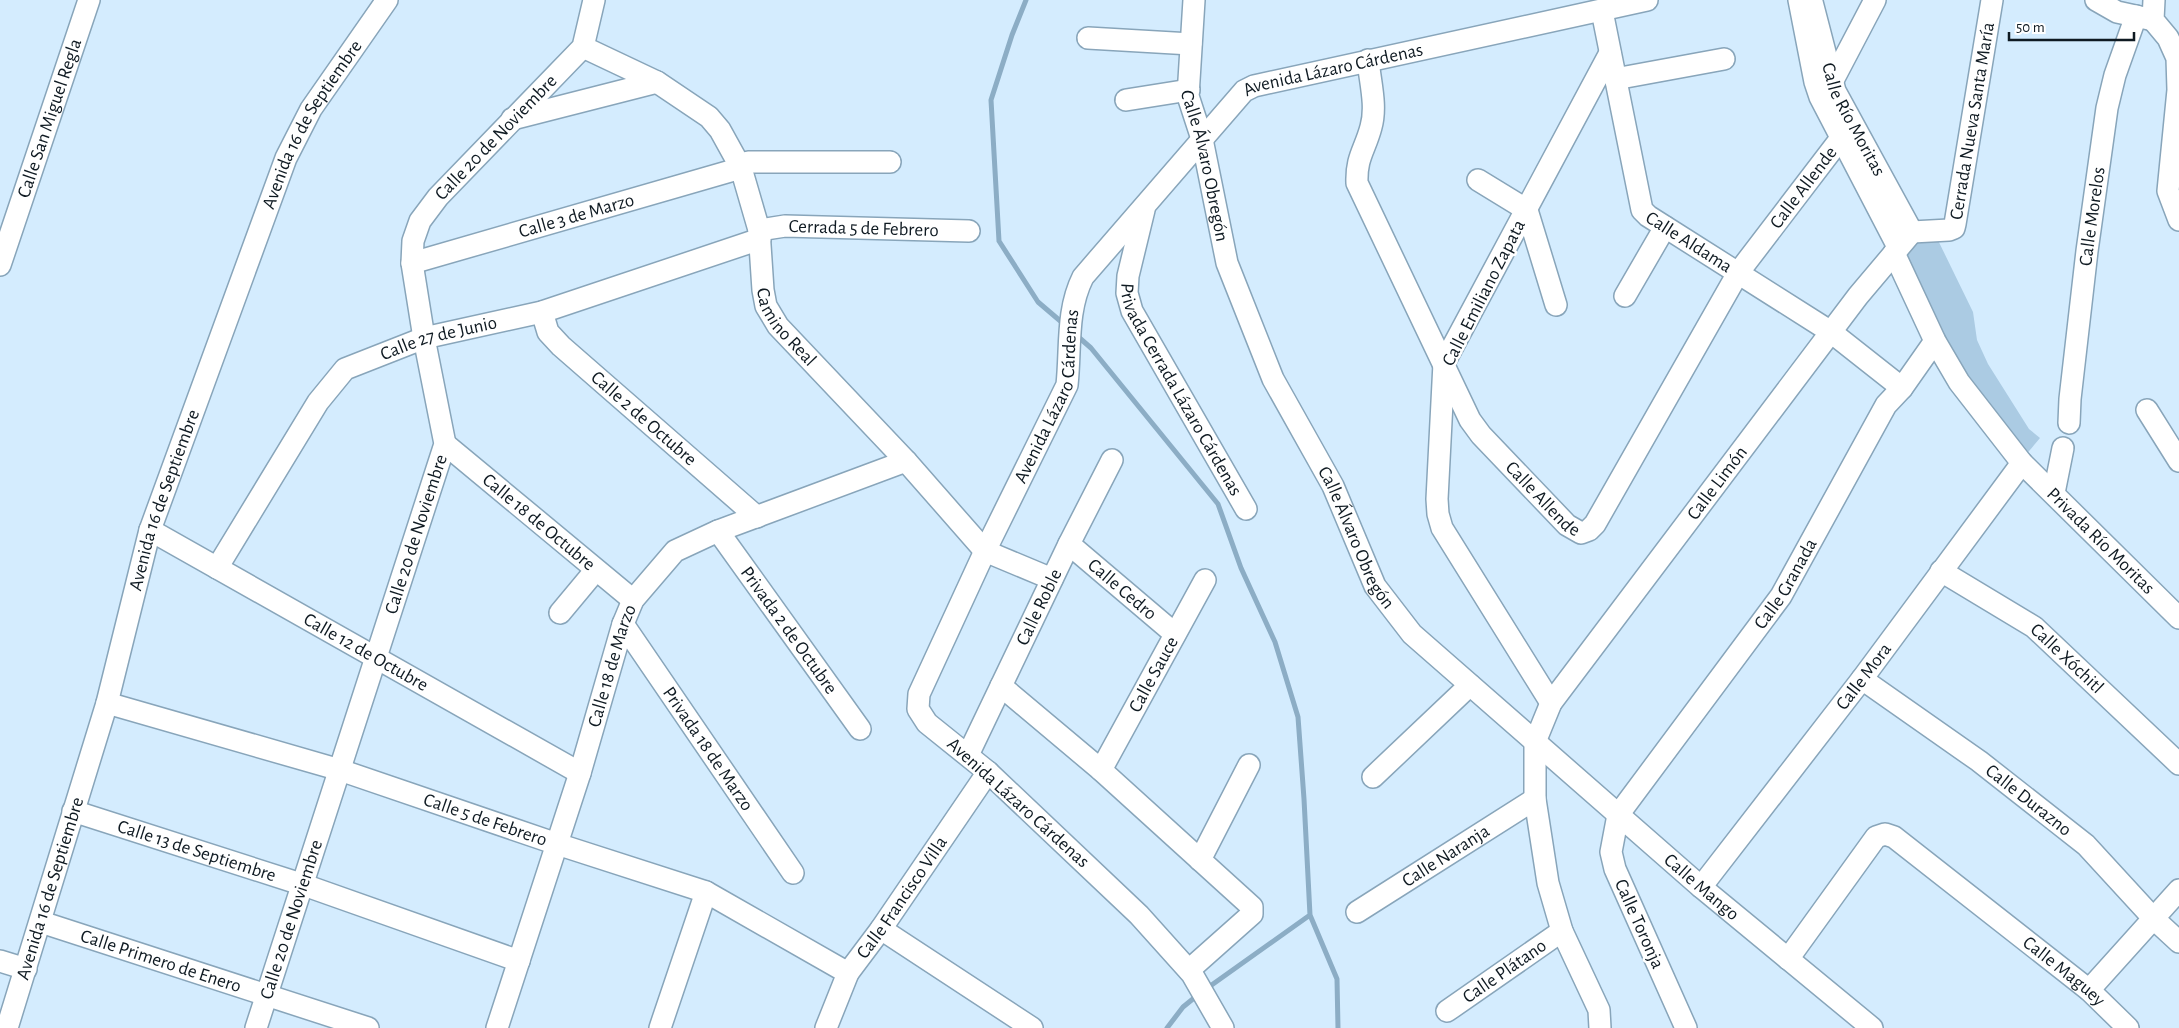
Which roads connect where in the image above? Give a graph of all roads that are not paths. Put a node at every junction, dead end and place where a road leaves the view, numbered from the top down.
1 (89, 0) edge
2 (387, 0) edge
3 (594, 0) edge
4 (1194, 0) edge
5 (1647, 0) edge
6 (1799, 0) edge
7 (1811, 0) edge
8 (1875, 0) edge
9 (1992, 0) edge
10 (2096, 0) edge
11 (1602, 11) junction
12 (2148, 12) edge
13 (1088, 38) dead end
14 (1192, 44) junction
15 (584, 47) junction
16 (1610, 53) junction
17 (1724, 59) dead end
18 (1368, 60) junction
19 (1615, 79) junction
20 (657, 82) junction
21 (1825, 85) junction
22 (1189, 90) junction
23 (2179, 90) edge
24 (1126, 100) dead end
25 (512, 119) junction
26 (1840, 138) junction
27 (1202, 139) junction
28 (890, 162) dead end
29 (741, 168) junction
30 (1478, 180) dead end
31 (1145, 208) junction
32 (1527, 210) junction
33 (2179, 220) edge
34 (1665, 227) junction
35 (969, 230) dead end
36 (760, 235) junction
37 (1901, 244) junction
38 (412, 263) junction
39 (0, 265) edge
40 (1738, 273) junction
41 (1625, 296) dead end
42 (1556, 305) dead end
43 (542, 312) junction
44 (1831, 332) junction
45 (424, 338) junction
46 (1935, 341) junction
47 (1444, 363) junction
48 (1902, 388) junction
49 (2147, 410) dead end
50 (2069, 422) dead end
51 (444, 444) junction
52 (2063, 448) dead end
53 (1112, 460) dead end
54 (2179, 461) edge
55 (906, 462) junction
56 (2022, 463) junction
57 (2054, 493) junction
58 (1246, 509) dead end
59 (757, 517) junction
60 (150, 530) junction
61 (718, 531) junction
62 (1069, 544) junction
63 (985, 551) junction
64 (218, 568) junction
65 (595, 571) junction
66 (1941, 571) junction
67 (1052, 579) junction
68 (1205, 580) dead end
69 (633, 600) junction
70 (560, 613) dead end
71 (2179, 618) edge
72 (623, 624) junction
73 (1175, 634) junction
74 (375, 658) junction
75 (1862, 679) junction
76 (1470, 685) junction
77 (1001, 686) junction
78 (1551, 702) junction
79 (107, 703) junction
80 (860, 729) dead end
81 (1535, 742) junction
82 (968, 756) junction
83 (2179, 764) edge
84 (1248, 766) dead end
85 (340, 770) junction
86 (1101, 770) junction
87 (988, 772) junction
88 (580, 773) junction
89 (1373, 777) dead end
90 (1535, 799) junction
91 (73, 811) junction
92 (1618, 815) junction
93 (557, 844) junction
94 (1200, 860) junction
95 (793, 873) dead end
96 (304, 885) junction
97 (1701, 887) junction
98 (2179, 890) edge
99 (706, 892) junction
100 (1357, 912) dead end
101 (2154, 919) junction
102 (41, 922) junction
103 (881, 929) junction
104 (1562, 931) junction
105 (2179, 942) edge
106 (1788, 959) junction
107 (0, 961) edge
108 (519, 961) junction
109 (26, 969) junction
110 (1191, 972) junction
111 (848, 973) junction
112 (2089, 990) junction
113 (267, 996) junction
114 (1447, 1011) dead end
115 (7, 1028) edge
116 (256, 1028) edge
117 (368, 1028) edge
118 (497, 1028) edge
119 (660, 1028) edge
120 (826, 1028) edge
121 (1032, 1028) edge
122 (1223, 1028) edge
123 (1600, 1028) edge
124 (1686, 1028) edge
125 (1872, 1028) edge
126 (2128, 1028) edge

1 - 39 street, Calle San Miguel Regla
2 - 60 street, Avenida 16 de Septiembre
3 - 15 street
4 - 14 street, Calle Álvaro Obregón
5 - 11 street, Avenida Lázaro Cárdenas
6 - 21 street, Calle Río Moritas
7 - 21 street, Calle Río Moritas
8 - 21 street
9 - 37 street, Cerrada Nueva Santa María
10 - 12 street
11 - 16 street, Calle Aldama
11 - 18 street, Avenida Lázaro Cárdenas
12 - 23 street
12 - 50 street, Calle Morelos
13 - 14 street
14 - 22 street, Calle Álvaro Obregón
15 - 20 street, Camino Real
15 - 25 street, Calle 20 de Noviembre
16 - 19 street, Calle Aldama
16 - 32 street, Calle Emiliano Zapata
17 - 19 street
18 - 27 street, Avenida Lázaro Cárdenas
18 - 47 street, Calle Allende
19 - 34 street, Calle Aldama
20 - 25 street
20 - 29 street, Camino Real
21 - 26 street, Calle Río Moritas
21 - 37 street, Calle Río Moritas
22 - 24 street
22 - 27 street, Calle Álvaro Obregón
23 - 33 street
25 - 38 street, Calle 20 de Noviembre
26 - 37 street, Calle Río Moritas
26 - 40 street, Calle Allende
27 - 31 street, Avenida Lázaro Cárdenas
27 - 76 street, Calle Álvaro Obregón
28 - 29 street, Calle 3 de Marzo
29 - 36 street, Camino Real
29 - 38 street, Calle 3 de Marzo
30 - 32 street
31 - 58 street, Privada Cerrada Lázaro Cárdenas
31 - 63 street, Avenida Lázaro Cárdenas
32 - 42 street
32 - 47 street, Calle Emiliano Zapata
34 - 40 street, Calle Aldama
34 - 41 street
35 - 36 street, Cerrada 5 de Febrero
36 - 43 street, Calle 27 de Junio
36 - 55 street, Camino Real
37 - 44 street, Calle Limón
37 - 46 street, Calle Río Moritas
38 - 45 street, Calle 20 de Noviembre
40 - 44 street, Calle Aldama
40 - 47 street, Calle Allende
43 - 45 street, Calle 27 de Junio
43 - 59 street, Calle 2 de Octubre
44 - 48 street, Calle Aldama
44 - 78 street, Calle Limón
45 - 51 street, Calle 20 de Noviembre
45 - 64 street, Calle 27 de Junio
46 - 48 street, Calle Granada
46 - 56 street, Calle Río Moritas
47 - 78 street, Calle Emiliano Zapata
48 - 92 street, Calle Granada
49 - 54 street
51 - 65 street, Calle 18 de Octubre
51 - 74 street, Calle 20 de Noviembre
52 - 57 street
53 - 62 street, Calle Roble
55 - 59 street, Calle 18 de Marzo
55 - 63 street, Camino Real
56 - 57 street, Privada Río Moritas
56 - 66 street, Calle Mora
57 - 71 street, Privada Río Moritas
59 - 61 street, Calle 18 de Marzo
60 - 64 street, Calle 12 de Octubre
60 - 79 street, Avenida 16 de Septiembre
61 - 69 street, Calle 18 de Marzo
61 - 80 street, Privada 2 de Octubre
62 - 67 street, Calle Roble
62 - 73 street, Calle Cedro
63 - 67 street, Camino Real
63 - 82 street, Avenida Lázaro Cárdenas
64 - 74 street, Calle 12 de Octubre
65 - 69 street, Calle 18 de Octubre
65 - 70 street
66 - 75 street, Calle Mora
66 - 83 street, Calle Xóchitl
67 - 77 street, Calle Roble
68 - 73 street, Calle Sauce
69 - 72 street, Calle 18 de Marzo
72 - 88 street, Calle 18 de Marzo
72 - 95 street, Privada 18 de Marzo
73 - 86 street, Calle Sauce
74 - 85 street, Calle 20 de Noviembre
74 - 88 street, Calle 12 de Octubre
75 - 97 street, Calle Mora
75 - 101 street, Calle Durazno
76 - 81 street, Calle Álvaro Obregón
76 - 89 street
77 - 82 street, Calle Roble
77 - 86 street
78 - 81 street, Calle Limón
79 - 85 street, Calle 5 de Febrero
79 - 91 street, Avenida 16 de Septiembre
81 - 90 street
81 - 92 street, Calle Mango
82 - 87 street, Avenida Lázaro Cárdenas
84 - 94 street
85 - 93 street, Calle 5 de Febrero
85 - 96 street, Calle 20 de Noviembre
86 - 94 street
87 - 103 street, Calle Francisco Villa
87 - 110 street, Avenida Lázaro Cárdenas
88 - 93 street, Calle 18 de Marzo
90 - 100 street, Calle Naranja
90 - 104 street
91 - 96 street, Calle 13 de Septiembre
91 - 102 street, Avenida 16 de Septiembre
92 - 97 street, Calle Mango
92 - 124 street, Calle Toronja
93 - 99 street, Calle 5 de Febrero
93 - 108 street, Calle 18 de Marzo
94 - 110 street
96 - 108 street, Calle 13 de Septiembre
96 - 113 street, Calle 20 de Noviembre
97 - 106 street, Calle Mango
98 - 101 street
99 - 111 street, Calle 5 de Febrero
99 - 119 street
101 - 105 street, Calle Durazno
101 - 112 street
102 - 109 street, Avenida 16 de Septiembre
102 - 113 street, Calle Primero de Enero
103 - 111 street, Calle Francisco Villa
103 - 121 street
104 - 114 street, Calle Plátano
104 - 123 street
106 - 112 street, Calle Maguey
106 - 125 street, Calle Mango
107 - 109 street
108 - 118 street, Calle 18 de Marzo
109 - 115 street, Avenida 16 de Septiembre
110 - 122 street, Avenida Lázaro Cárdenas
111 - 120 street, Calle Francisco Villa
112 - 126 street, Calle Maguey
113 - 116 street, Calle 20 de Noviembre
113 - 117 street, Calle Primero de Enero

